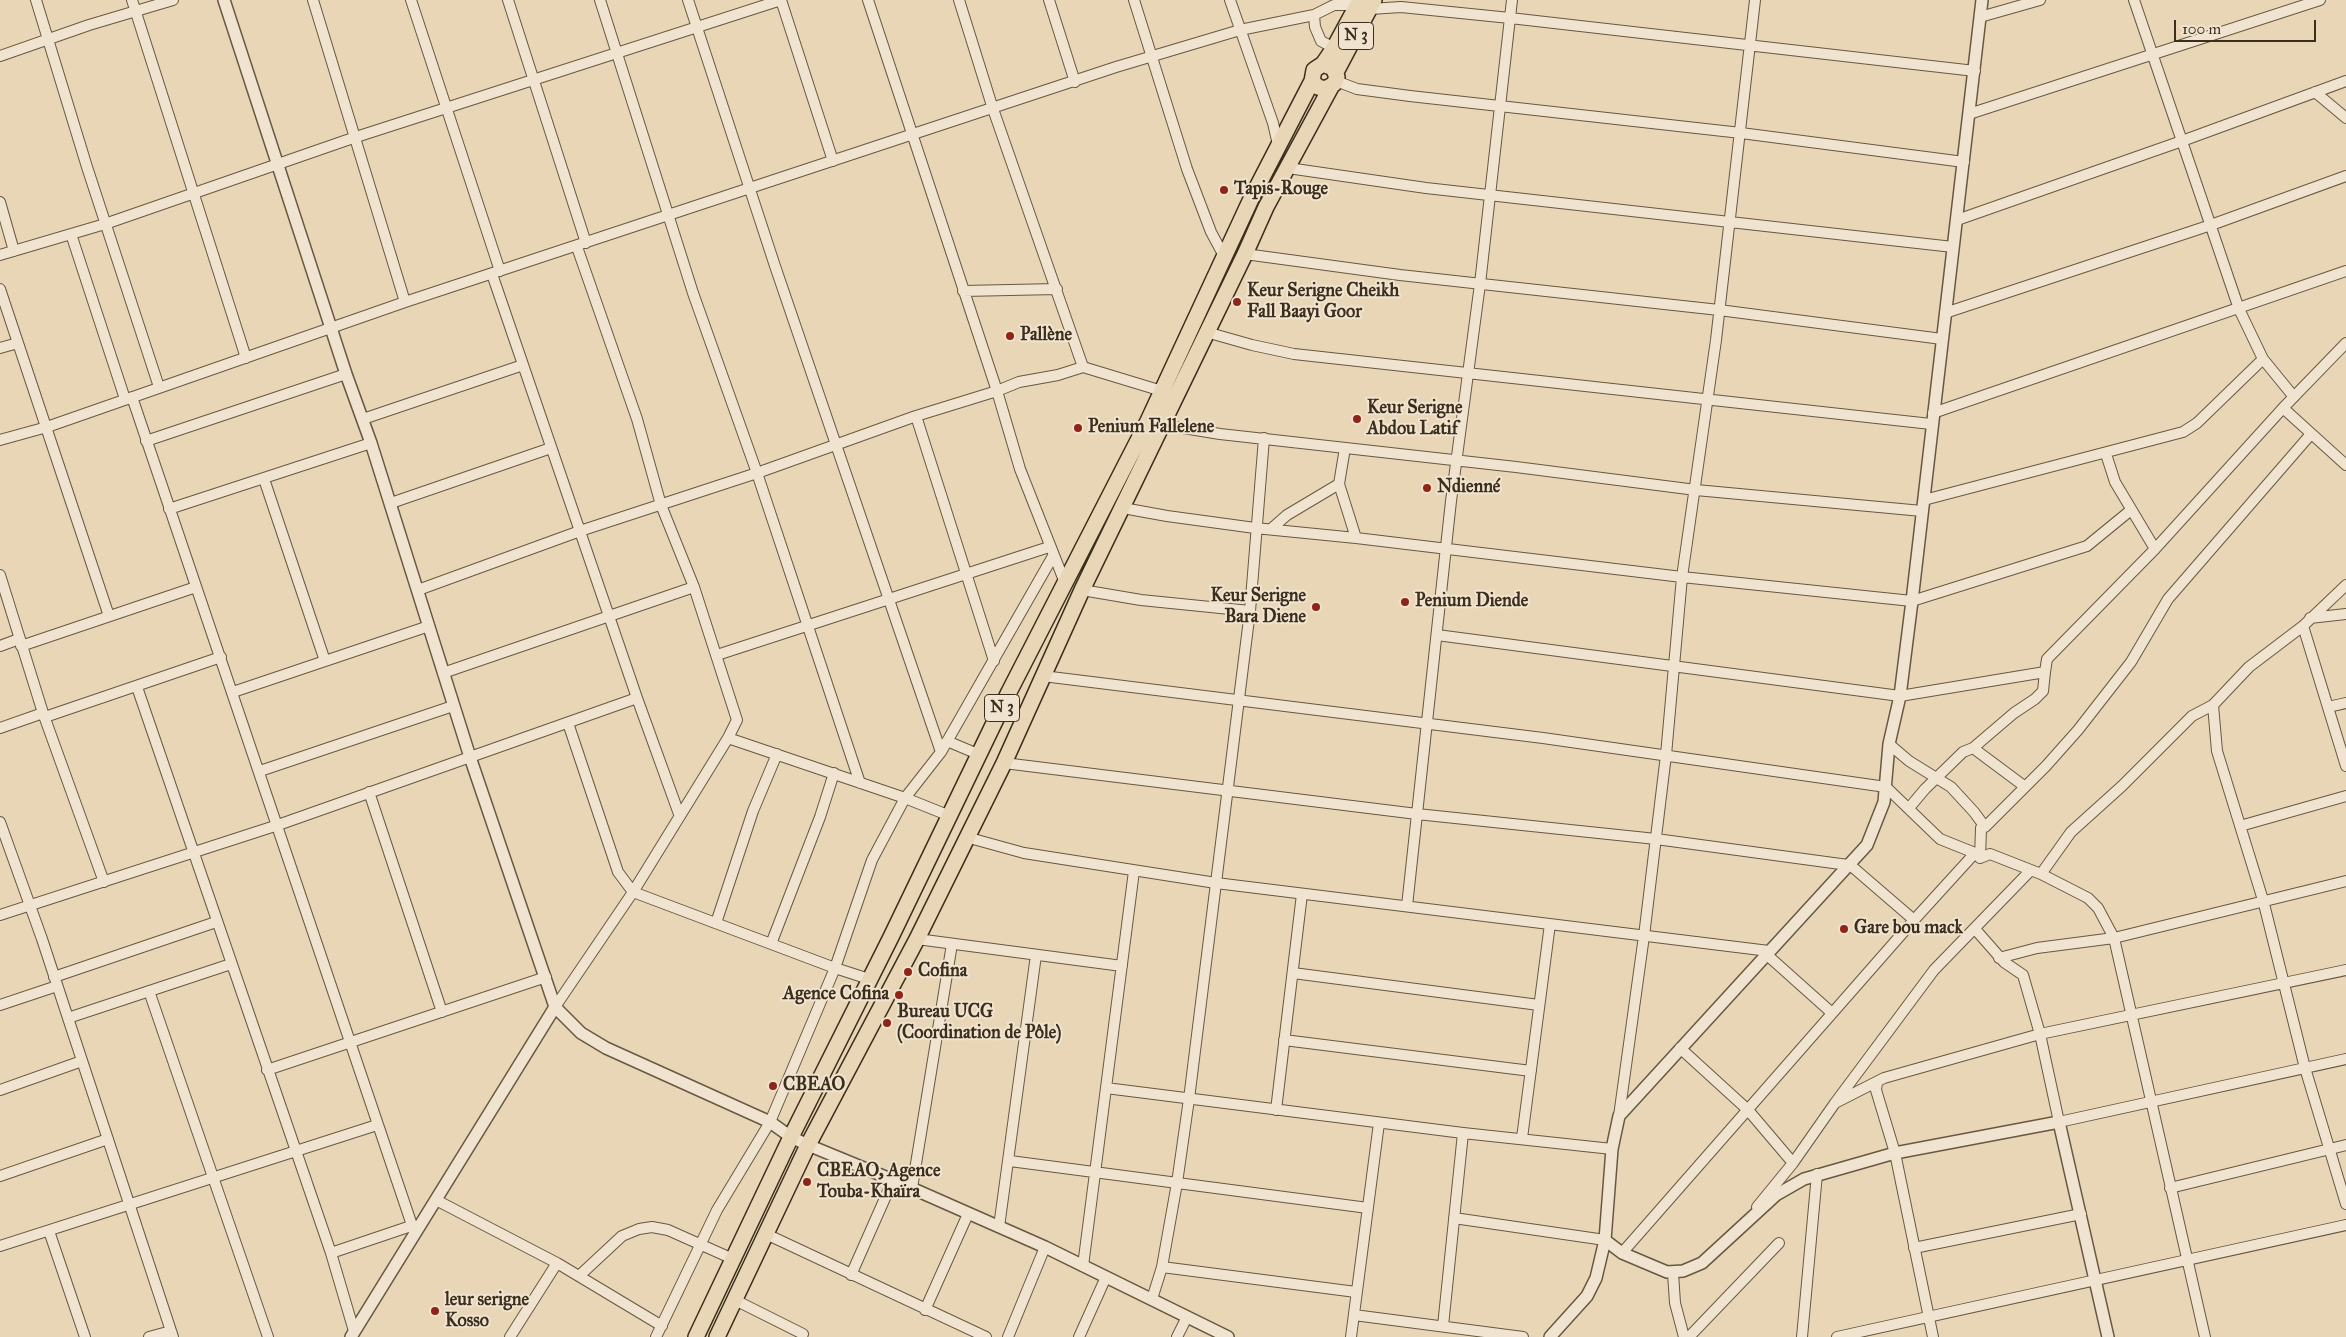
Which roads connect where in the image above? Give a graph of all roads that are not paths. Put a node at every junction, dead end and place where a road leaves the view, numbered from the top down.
1 (36, 0) edge
2 (132, 0) edge
3 (173, 0) edge
4 (224, 0) edge
5 (313, 0) edge
6 (411, 0) edge
7 (508, 0) edge
8 (600, 0) edge
9 (688, 0) edge
10 (868, 0) edge
11 (959, 0) edge
12 (1049, 0) edge
13 (1134, 0) edge
14 (1230, 0) edge
15 (1512, 0) edge
16 (1755, 0) edge
17 (1982, 0) edge
18 (2040, 0) edge
19 (2134, 0) edge
20 (2320, 0) edge
21 (1365, 3) edge
22 (1322, 4) edge
23 (135, 12) junction
24 (1314, 16) junction
25 (1980, 17) junction
26 (1510, 18) junction
27 (697, 27) junction
28 (1240, 30) junction
29 (49, 39) junction
30 (1751, 44) junction
31 (1334, 48) junction
32 (618, 52) junction
33 (0, 56) edge
34 (2152, 56) junction
35 (1153, 57) junction
36 (1323, 64) junction
37 (1975, 71) junction
38 (1334, 80) junction
39 (534, 81) junction
40 (1312, 81) junction
41 (2346, 81) edge
42 (1075, 82) junction
43 (2315, 92) junction
44 (1500, 106) junction
45 (448, 108) junction
46 (993, 109) junction
47 (1969, 114) junction
48 (2346, 118) edge
49 (1741, 133) junction
50 (912, 136) junction
51 (353, 138) junction
52 (2182, 141) junction
53 (1278, 145) junction
54 (833, 161) junction
55 (1964, 162) junction
56 (278, 164) junction
57 (1288, 168) junction
58 (2346, 176) edge
59 (750, 189) junction
60 (193, 193) junction
61 (1490, 195) junction
62 (0, 202) edge
63 (669, 217) junction
64 (1957, 220) junction
65 (1730, 221) junction
66 (105, 224) junction
67 (2211, 225) junction
68 (70, 234) junction
69 (582, 245) junction
70 (1953, 247) junction
71 (14, 251) junction
72 (1245, 254) junction
73 (0, 255) edge
74 (1225, 258) junction
75 (2346, 271) edge
76 (496, 273) junction
77 (1480, 284) junction
78 (0, 288) edge
79 (1057, 289) junction
80 (963, 291) junction
81 (405, 302) junction
82 (2239, 309) junction
83 (1719, 310) junction
84 (1945, 313) junction
85 (330, 328) junction
86 (1206, 332) junction
87 (1942, 339) junction
88 (18, 343) junction
89 (2346, 344) edge
90 (0, 348) edge
91 (246, 358) junction
92 (2263, 359) junction
93 (523, 365) junction
94 (1083, 367) junction
95 (1469, 373) junction
96 (346, 374) junction
97 (159, 387) junction
98 (1162, 391) junction
99 (997, 392) junction
100 (2294, 397) junction
101 (129, 398) junction
102 (1707, 401) junction
103 (2283, 408) junction
104 (916, 416) junction
105 (1932, 419) junction
106 (363, 420) junction
107 (1148, 421) junction
108 (1164, 425) junction
109 (47, 427) junction
110 (2311, 434) junction
111 (1264, 438) junction
112 (0, 440) edge
113 (146, 441) junction
114 (371, 443) junction
115 (837, 444) junction
116 (551, 448) junction
117 (1345, 448) junction
118 (2106, 454) junction
119 (1457, 460) junction
120 (2346, 464) edge
121 (757, 473) junction
122 (264, 479) junction
123 (1339, 484) junction
124 (1696, 490) junction
125 (391, 503) junction
126 (662, 504) junction
127 (1923, 506) junction
128 (1123, 508) junction
129 (169, 509) junction
130 (2131, 510) junction
131 (1255, 528) junction
132 (1271, 529) junction
133 (580, 531) junction
134 (1356, 538) junction
135 (1447, 549) junction
136 (2155, 549) junction
137 (1051, 551) junction
138 (966, 572) junction
139 (0, 575) edge
140 (1682, 577) junction
141 (1065, 583) junction
142 (2346, 584) edge
143 (196, 587) junction
144 (694, 587) junction
145 (418, 590) junction
146 (1082, 590) junction
147 (888, 598) junction
148 (1912, 601) junction
149 (1250, 611) junction
150 (2346, 614) edge
151 (109, 616) junction
152 (608, 617) junction
153 (2307, 622) junction
154 (807, 625) junction
155 (429, 626) junction
156 (1437, 635) junction
157 (20, 642) junction
158 (0, 646) edge
159 (717, 655) junction
160 (221, 657) junction
161 (325, 661) junction
162 (994, 661) junction
163 (1673, 667) junction
164 (443, 672) junction
165 (2045, 672) junction
166 (1043, 676) junction
167 (137, 687) junction
168 (233, 692) junction
169 (1900, 696) junction
170 (637, 698) junction
171 (1238, 701) junction
172 (2346, 703) edge
173 (2214, 705) junction
174 (453, 706) junction
175 (2328, 707) junction
176 (44, 715) junction
177 (568, 723) junction
178 (1427, 723) junction
179 (0, 728) edge
180 (728, 738) junction
181 (947, 741) junction
182 (1889, 744) junction
183 (1973, 748) junction
184 (941, 752) junction
185 (777, 754) junction
186 (1666, 754) junction
187 (980, 755) junction
188 (470, 757) junction
189 (1004, 763) junction
190 (2346, 766) edge
191 (260, 771) junction
192 (834, 773) junction
193 (1936, 779) junction
194 (860, 783) junction
195 (2024, 786) junction
196 (1886, 787) junction
197 (1227, 790) junction
198 (369, 792) junction
199 (2346, 796) edge
200 (905, 798) junction
201 (1909, 808) junction
202 (680, 814) junction
203 (1417, 814) junction
204 (950, 816) junction
205 (0, 822) edge
206 (278, 824) junction
207 (2240, 826) junction
208 (1985, 827) junction
209 (966, 837) junction
210 (1656, 839) junction
211 (193, 852) junction
212 (1978, 855) junction
213 (1848, 865) junction
214 (2031, 870) junction
215 (1134, 871) junction
216 (2041, 874) junction
217 (2346, 880) edge
218 (104, 882) junction
219 (1216, 883) junction
220 (633, 892) junction
221 (1302, 894) junction
222 (2263, 900) junction
223 (30, 906) junction
224 (1406, 906) junction
225 (0, 916) edge
226 (1914, 920) junction
227 (216, 922) junction
228 (716, 923) junction
229 (1550, 924) junction
230 (1975, 928) junction
231 (1644, 936) junction
232 (2114, 938) junction
233 (918, 939) junction
234 (771, 944) junction
235 (952, 944) junction
236 (1767, 953) junction
237 (1036, 955) junction
238 (1999, 958) junction
239 (231, 964) junction
240 (1122, 966) junction
241 (835, 968) junction
242 (2346, 970) edge
243 (1293, 973) junction
244 (546, 977) junction
245 (869, 979) junction
246 (55, 982) junction
247 (2284, 982) junction
248 (149, 991) junction
249 (0, 1005) edge
250 (1540, 1005) junction
251 (555, 1007) junction
252 (442, 1012) junction
253 (1832, 1013) junction
254 (2131, 1014) junction
255 (68, 1018) junction
256 (2040, 1034) junction
257 (1284, 1040) junction
258 (350, 1042) junction
259 (1680, 1048) junction
260 (2346, 1059) edge
261 (82, 1061) junction
262 (2305, 1068) junction
263 (268, 1070) junction
264 (1531, 1071) junction
265 (1877, 1082) junction
266 (1106, 1088) junction
267 (0, 1090) edge
268 (1188, 1099) junction
269 (2151, 1102) junction
270 (1835, 1103) junction
271 (1276, 1110) junction
272 (1748, 1110) junction
273 (1619, 1116) junction
274 (770, 1122) junction
275 (2059, 1122) junction
276 (1379, 1123) junction
277 (377, 1125) junction
278 (1463, 1133) junction
279 (791, 1137) junction
280 (1522, 1138) junction
281 (108, 1139) junction
282 (808, 1145) junction
283 (2346, 1145) edge
284 (1612, 1149) junction
285 (2329, 1149) junction
286 (296, 1151) junction
287 (1895, 1153) junction
288 (1010, 1161) junction
289 (1792, 1163) junction
290 (1095, 1172) junction
291 (1818, 1174) junction
292 (0, 1176) edge
293 (214, 1177) junction
294 (893, 1180) junction
295 (1177, 1183) junction
296 (912, 1188) junction
297 (2170, 1188) junction
298 (436, 1200) junction
299 (2346, 1204) edge
300 (130, 1206) junction
301 (1368, 1208) junction
302 (968, 1214) junction
303 (2081, 1214) junction
304 (1454, 1218) junction
305 (1748, 1220) junction
306 (2346, 1226) edge
307 (999, 1227) junction
308 (413, 1230) junction
309 (48, 1231) junction
310 (766, 1234) junction
311 (1605, 1240) junction
312 (1779, 1243) dead end
313 (702, 1244) junction
314 (0, 1246) edge
315 (1045, 1247) junction
316 (1914, 1248) junction
317 (331, 1253) junction
318 (1622, 1253) junction
319 (733, 1259) junction
320 (2187, 1261) junction
321 (557, 1263) junction
322 (1083, 1266) junction
323 (1162, 1267) junction
324 (1673, 1273) junction
325 (851, 1275) junction
326 (579, 1276) junction
327 (1106, 1277) junction
328 (2094, 1282) junction
329 (1356, 1292) junction
330 (1152, 1299) junction
331 (735, 1300) junction
332 (924, 1310) junction
333 (1354, 1315) junction
334 (1929, 1316) junction
335 (1186, 1317) junction
336 (662, 1326) junction
337 (1443, 1326) junction
338 (172, 1334) edge
339 (352, 1334) edge
340 (803, 1334) dead end
341 (1856, 1335) edge
342 (85, 1337) edge
343 (150, 1337) edge
344 (268, 1337) edge
345 (510, 1337) edge
346 (656, 1337) edge
347 (696, 1337) edge
348 (717, 1337) edge
349 (986, 1337) edge
350 (1008, 1337) edge
351 (1079, 1337) edge
352 (1177, 1337) edge
353 (1228, 1337) edge
354 (1351, 1337) edge
355 (1523, 1337) edge
356 (1550, 1337) edge
357 (1684, 1337) edge
358 (1689, 1337) edge
359 (1802, 1337) edge
360 (1837, 1337) edge
361 (1933, 1337) edge
362 (2108, 1337) edge
363 (2205, 1337) edge

1 - 29 street
2 - 23 street
3 - 23 street
4 - 56 street
5 - 51 street
6 - 45 street
7 - 39 street
8 - 32 street
9 - 27 street
10 - 50 street
11 - 46 street
12 - 42 street
13 - 35 street
14 - 28 street
15 - 26 street
16 - 30 street
17 - 25 street
18 - 25 street
19 - 34 street
20 - 34 street
21 - 22 street
21 - 26 street
21 - 31 main road, N 3
21 - 38 main road, N 3
22 - 24 street
23 - 29 street
23 - 60 street
24 - 28 street
24 - 31 street
25 - 37 street
26 - 30 street
26 - 44 street
27 - 32 street
27 - 54 street
27 - 59 street
28 - 35 street
28 - 53 street
29 - 33 street
29 - 66 street
30 - 37 street
30 - 49 street
31 - 36 main road, N 3
32 - 39 street
32 - 63 street
34 - 47 street
34 - 52 street
35 - 42 street
35 - 74 street
36 - 38 main road
36 - 40 main road
37 - 47 street
38 - 40 main road
38 - 44 street
38 - 57 main road, N 3
39 - 45 street
39 - 69 street
40 - 53 main road, N 3
41 - 43 street
42 - 46 street
43 - 48 street
43 - 52 street
44 - 49 street
44 - 61 street
45 - 51 street
45 - 76 street
46 - 50 street
46 - 79 street
47 - 55 street
49 - 55 street
49 - 65 street
50 - 54 street
50 - 80 street
51 - 56 street
51 - 81 street
52 - 64 street
52 - 67 street
53 - 74 main road, N 3
54 - 59 street
55 - 64 street
56 - 60 street
56 - 85 street
57 - 61 street
57 - 72 main road, N 3
58 - 67 street
59 - 63 street
59 - 115 street
60 - 66 street
60 - 91 street
61 - 65 street
61 - 77 street
62 - 71 street
63 - 69 street
63 - 121 street
64 - 70 street
65 - 70 street
65 - 83 street
66 - 68 street
66 - 97 street
67 - 82 street
67 - 84 street
68 - 71 street
68 - 101 street
69 - 76 street
69 - 126 street
70 - 84 street
71 - 73 street
72 - 77 street
72 - 86 main road, N 3
74 - 98 main road, N 3
75 - 82 street
76 - 81 street
76 - 93 street
77 - 83 street
77 - 95 street
78 - 88 street
79 - 80 street
79 - 94 street
80 - 99 street
81 - 85 street
82 - 92 street
82 - 105 street
83 - 87 street
83 - 102 street
84 - 87 street
85 - 91 street
85 - 96 street
86 - 95 street
86 - 108 main road, N 3
87 - 105 street
88 - 90 street
88 - 109 street
89 - 100 street
91 - 97 street
92 - 100 street
92 - 118 street
93 - 106 street
93 - 116 street
94 - 98 street
94 - 99 street
95 - 102 street
95 - 119 street
96 - 106 street
96 - 113 street
97 - 101 street
98 - 107 main road, N 3
99 - 104 street
99 - 137 street
100 - 103 street
101 - 109 street
101 - 113 street
102 - 105 street
102 - 124 street
103 - 110 street
103 - 136 street
104 - 115 street
104 - 138 street
105 - 127 street
106 - 114 street
107 - 108 street
107 - 141 main road, N 3
108 - 111 street
108 - 128 main road, N 3
109 - 112 street
109 - 151 street
110 - 120 street
110 - 195 street
111 - 117 street
111 - 131 street
113 - 129 street
114 - 122 street
114 - 125 street
115 - 121 street
115 - 147 street
116 - 125 street
116 - 133 street
117 - 119 street
117 - 123 street
118 - 127 street
118 - 130 street
119 - 124 street
119 - 135 street
121 - 126 street
121 - 154 street
122 - 129 street
122 - 161 street
123 - 132 street
123 - 134 street
124 - 127 street
124 - 140 street
125 - 145 street
126 - 133 street
126 - 144 street
127 - 148 street
128 - 131 street
128 - 146 main road, N 3
129 - 143 street
130 - 136 street
130 - 148 street
131 - 132 street
131 - 149 street
132 - 134 street
133 - 145 street
133 - 152 street
134 - 135 street
135 - 140 street
135 - 156 street
136 - 165 street
137 - 138 street
137 - 141 street
137 - 162 street
138 - 147 street
138 - 162 street
139 - 157 street
140 - 148 street
140 - 163 street
141 - 187 main road, N 3
142 - 153 street
143 - 151 street
143 - 160 street
144 - 152 street
144 - 159 street
145 - 155 street
146 - 149 street
146 - 166 main road, N 3
147 - 154 street
147 - 184 street
148 - 169 street
149 - 171 street
150 - 153 street
151 - 157 street
152 - 164 street
152 - 170 street
153 - 173 street
153 - 175 street
154 - 159 street
154 - 194 street
155 - 161 street
155 - 164 street
156 - 163 street
156 - 178 street
157 - 158 street
157 - 176 street
159 - 180 street
160 - 167 street
160 - 168 street
161 - 168 street
162 - 181 street
163 - 169 street
163 - 186 street
164 - 174 street
165 - 169 street
165 - 183 street
166 - 171 street
166 - 189 main road, N 3
167 - 176 street
167 - 211 street
168 - 191 street
169 - 182 street
170 - 177 street
170 - 202 street
171 - 178 street
171 - 197 street
172 - 175 street
173 - 207 street
173 - 216 street
174 - 188 street
174 - 191 street
175 - 190 street
176 - 179 street
176 - 218 street
177 - 188 street
177 - 220 street
178 - 186 street
178 - 203 street
180 - 185 street
180 - 202 street
181 - 184 street
181 - 187 street
182 - 193 street
182 - 196 street
183 - 193 street
183 - 195 street
184 - 200 street
185 - 192 street
185 - 228 street
186 - 196 street
186 - 210 street
187 - 204 main road, N 3
188 - 198 street
188 - 244 street
189 - 197 street
189 - 209 main road, N 3
191 - 206 street
192 - 194 street
192 - 234 street
193 - 201 street
193 - 208 street
194 - 200 street
195 - 208 street
196 - 201 street
196 - 213 street
197 - 203 street
197 - 219 street
198 - 206 street
198 - 252 street
199 - 207 street
200 - 204 street
200 - 241 street
201 - 212 street
202 - 220 street
203 - 210 street
203 - 224 street
204 - 245 main road, N 3
205 - 223 street
206 - 211 street
206 - 258 street
207 - 222 street
208 - 212 street
209 - 215 street
209 - 233 main road, N 3
210 - 213 street
210 - 231 street
211 - 218 street
211 - 227 street
212 - 214 street
212 - 226 street
213 - 226 street
213 - 236 street
214 - 216 street
214 - 230 street
215 - 219 street
215 - 240 street
216 - 232 street
217 - 222 street
218 - 223 street
219 - 221 street
219 - 268 street
220 - 228 street
220 - 251 street
221 - 224 street
221 - 243 street
222 - 232 street
222 - 247 street
223 - 225 street
223 - 246 street
224 - 229 street
226 - 253 street
227 - 239 street
227 - 246 street
228 - 234 street
229 - 231 street
229 - 250 street
230 - 238 street
230 - 270 street
231 - 236 street
231 - 273 street
232 - 238 street
232 - 254 street
233 - 235 street
233 - 282 main road, N 3
234 - 241 street
235 - 237 street
235 - 296 street
236 - 253 street
236 - 259 street
237 - 240 street
237 - 288 street
238 - 256 street
239 - 248 street
239 - 263 street
240 - 266 street
241 - 245 street
241 - 274 street
242 - 247 street
243 - 250 street
243 - 257 street
244 - 251 street
244 - 252 street
245 - 279 main road, N 3
246 - 249 street
246 - 255 street
247 - 254 street
247 - 262 street
248 - 255 street
248 - 293 street
250 - 264 street
251 - 274 street
251 - 298 street
252 - 258 street
253 - 272 street
254 - 256 street
254 - 269 street
255 - 261 street
256 - 265 street
256 - 275 street
257 - 264 street
257 - 271 street
258 - 263 street
258 - 277 street
259 - 272 street
259 - 273 street
260 - 262 street
261 - 267 street
261 - 281 street
262 - 269 street
262 - 285 street
263 - 286 street
264 - 280 street
265 - 270 street
265 - 287 street
266 - 268 street
266 - 290 street
268 - 271 street
268 - 295 street
269 - 275 street
269 - 297 street
270 - 289 street
271 - 276 street
272 - 289 street
272 - 318 street
273 - 284 street
274 - 279 street
274 - 313 street
275 - 287 street
275 - 303 street
276 - 278 street
276 - 301 street
277 - 286 street
277 - 308 street
278 - 280 street
278 - 304 street
279 - 282 street
279 - 319 main road, N 3
280 - 284 street
281 - 292 street
281 - 300 street
282 - 294 street
282 - 310 main road, N 3
283 - 285 street
284 - 311 street
285 - 297 street
285 - 299 street
286 - 293 street
286 - 317 street
287 - 291 street
287 - 316 street
288 - 290 street
288 - 307 street
289 - 305 street
290 - 295 street
290 - 322 street
291 - 305 street
291 - 359 street
293 - 300 street
293 - 344 street
294 - 296 street
294 - 325 street
295 - 301 street
295 - 323 street
296 - 302 street
297 - 320 street
298 - 308 street
298 - 321 street
300 - 309 street
300 - 338 street
301 - 329 street
302 - 307 street
302 - 332 street
303 - 316 street
303 - 328 street
304 - 311 street
304 - 337 street
305 - 324 street
306 - 320 street
307 - 315 street
308 - 317 street
308 - 339 street
309 - 314 street
309 - 342 street
310 - 325 street
310 - 331 main road, N 3
311 - 318 street
311 - 356 street
312 - 358 street
313 - 319 street
313 - 326 street
313 - 336 street
315 - 322 street
315 - 350 street
316 - 334 street
317 - 339 street
318 - 324 street
319 - 347 main road, N 3
320 - 328 street
320 - 363 street
321 - 326 street
321 - 345 street
322 - 327 street
323 - 329 street
323 - 330 street
324 - 357 street
325 - 332 street
326 - 336 street
327 - 330 street
327 - 351 street
328 - 334 street
328 - 362 street
329 - 333 street
330 - 335 street
331 - 340 street
331 - 348 main road, N 3
332 - 349 street
333 - 337 street
333 - 354 street
334 - 341 street
334 - 361 street
335 - 352 street
335 - 353 street
336 - 346 street
337 - 355 street
338 - 343 street
341 - 360 street

